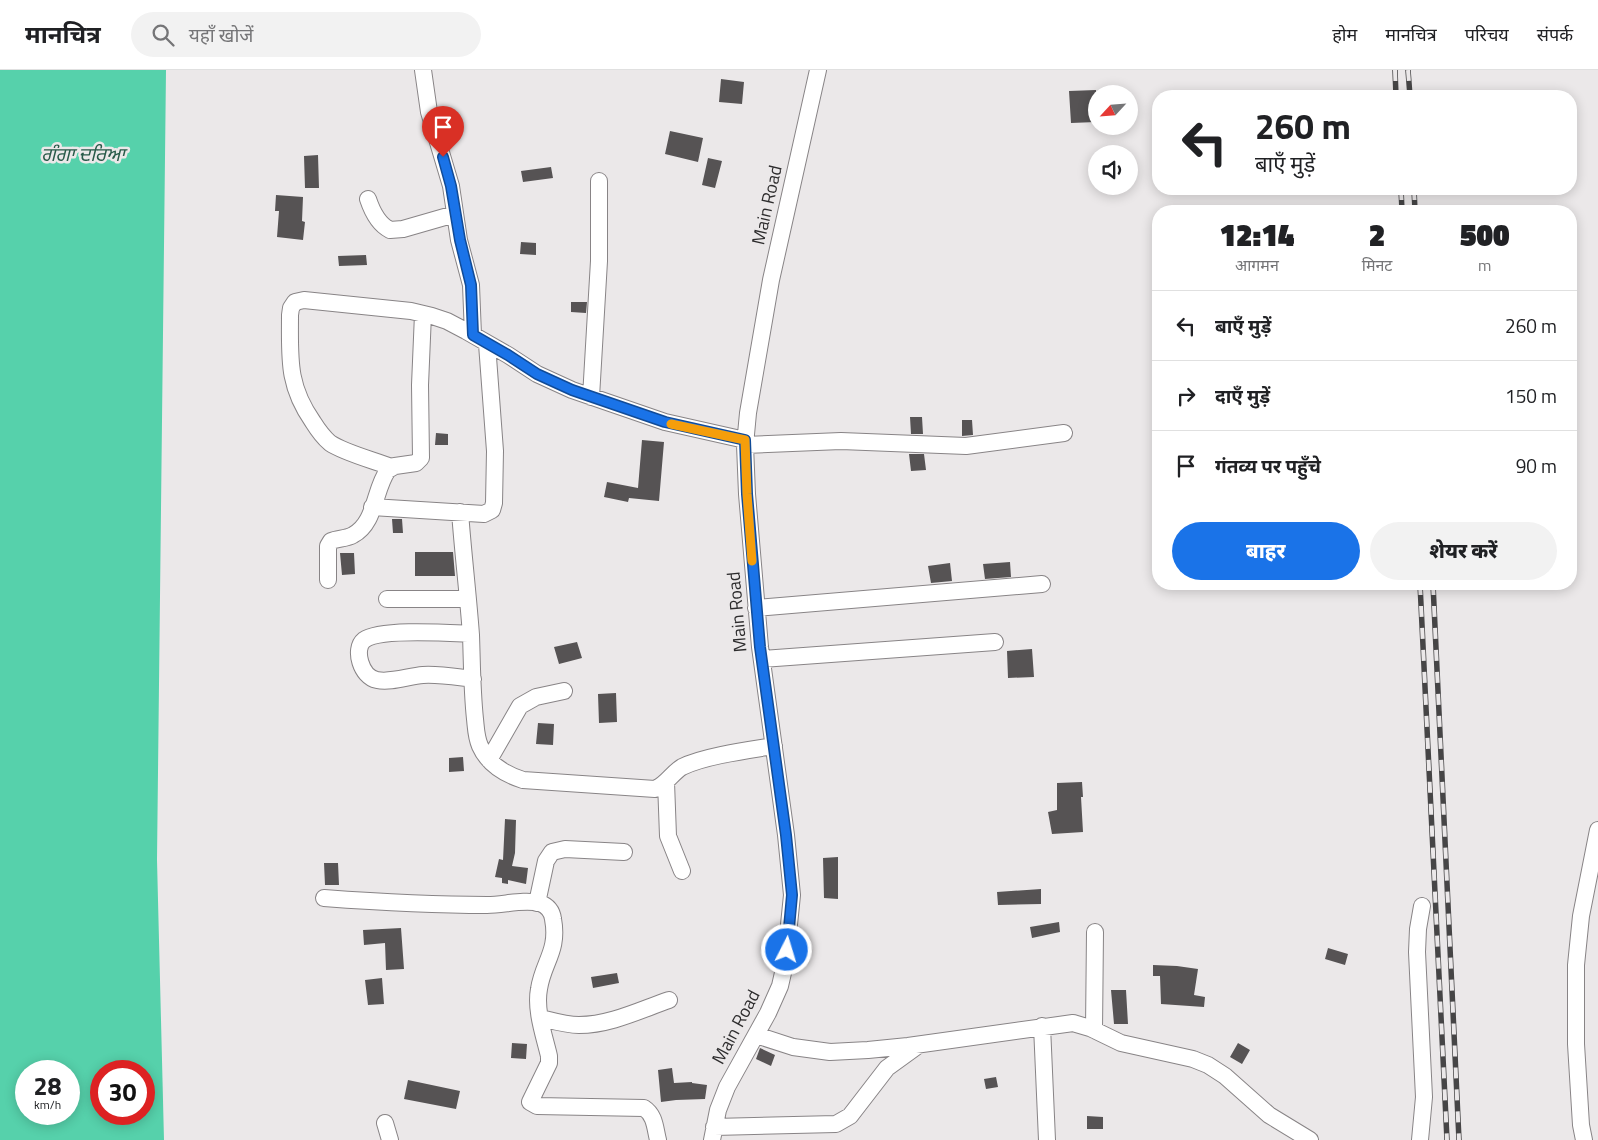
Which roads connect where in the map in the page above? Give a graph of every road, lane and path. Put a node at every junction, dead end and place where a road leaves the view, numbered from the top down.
1 (423, 70) edge
2 (818, 70) edge
3 (599, 181) dead end
4 (368, 199) dead end
5 (456, 214) junction
6 (423, 314) junction
7 (480, 339) junction
8 (590, 397) junction
9 (1064, 434) dead end
10 (745, 443) junction
11 (391, 467) junction
12 (372, 507) junction
13 (460, 512) junction
14 (328, 580) dead end
15 (1042, 584) dead end
16 (387, 599) dead end
17 (468, 599) junction
18 (756, 608) junction
19 (471, 634) junction
20 (995, 642) dead end
21 (762, 659) junction
22 (473, 679) junction
23 (564, 691) dead end
24 (774, 746) junction
25 (488, 760) junction
26 (666, 782) junction
27 (1598, 830) edge
28 (624, 852) dead end
29 (682, 871) dead end
30 (324, 898) dead end
31 (537, 903) junction
32 (1422, 906) dead end
33 (1095, 932) dead end
34 (668, 1000) dead end
35 (541, 1018) junction
36 (1042, 1026) junction
37 (1094, 1030) junction
38 (756, 1035) junction
39 (920, 1044) junction
40 (385, 1124) dead end
41 (713, 1133) edge
42 (390, 1140) edge
43 (658, 1140) edge
44 (1047, 1140) edge
45 (1310, 1140) edge
46 (1420, 1140) edge
47 (1584, 1140) edge

1 - 5 street
2 - 10 street, Main Road
3 - 8 street
4 - 5 street
5 - 7 street
6 - 7 street
6 - 11 street
6 - 11 street
7 - 8 street
7 - 13 street
8 - 10 street
9 - 10 street
10 - 18 street, Main Road
11 - 12 street
12 - 13 street
12 - 14 street
13 - 17 street
15 - 18 street
16 - 17 street
17 - 19 street
18 - 21 street, Main Road
19 - 22 street
19 - 22 street
20 - 21 street
21 - 24 street, Main Road
22 - 25 street
23 - 25 street
24 - 26 street
24 - 38 street, Main Road
25 - 26 street
26 - 29 street
27 - 47 street
28 - 31 street
30 - 31 street
31 - 35 street
32 - 46 street
33 - 37 street
34 - 35 street
35 - 43 street
36 - 37 street
36 - 39 street
36 - 44 street
37 - 45 street
38 - 39 street
38 - 41 street, Main Road
39 - 41 street
40 - 42 street

